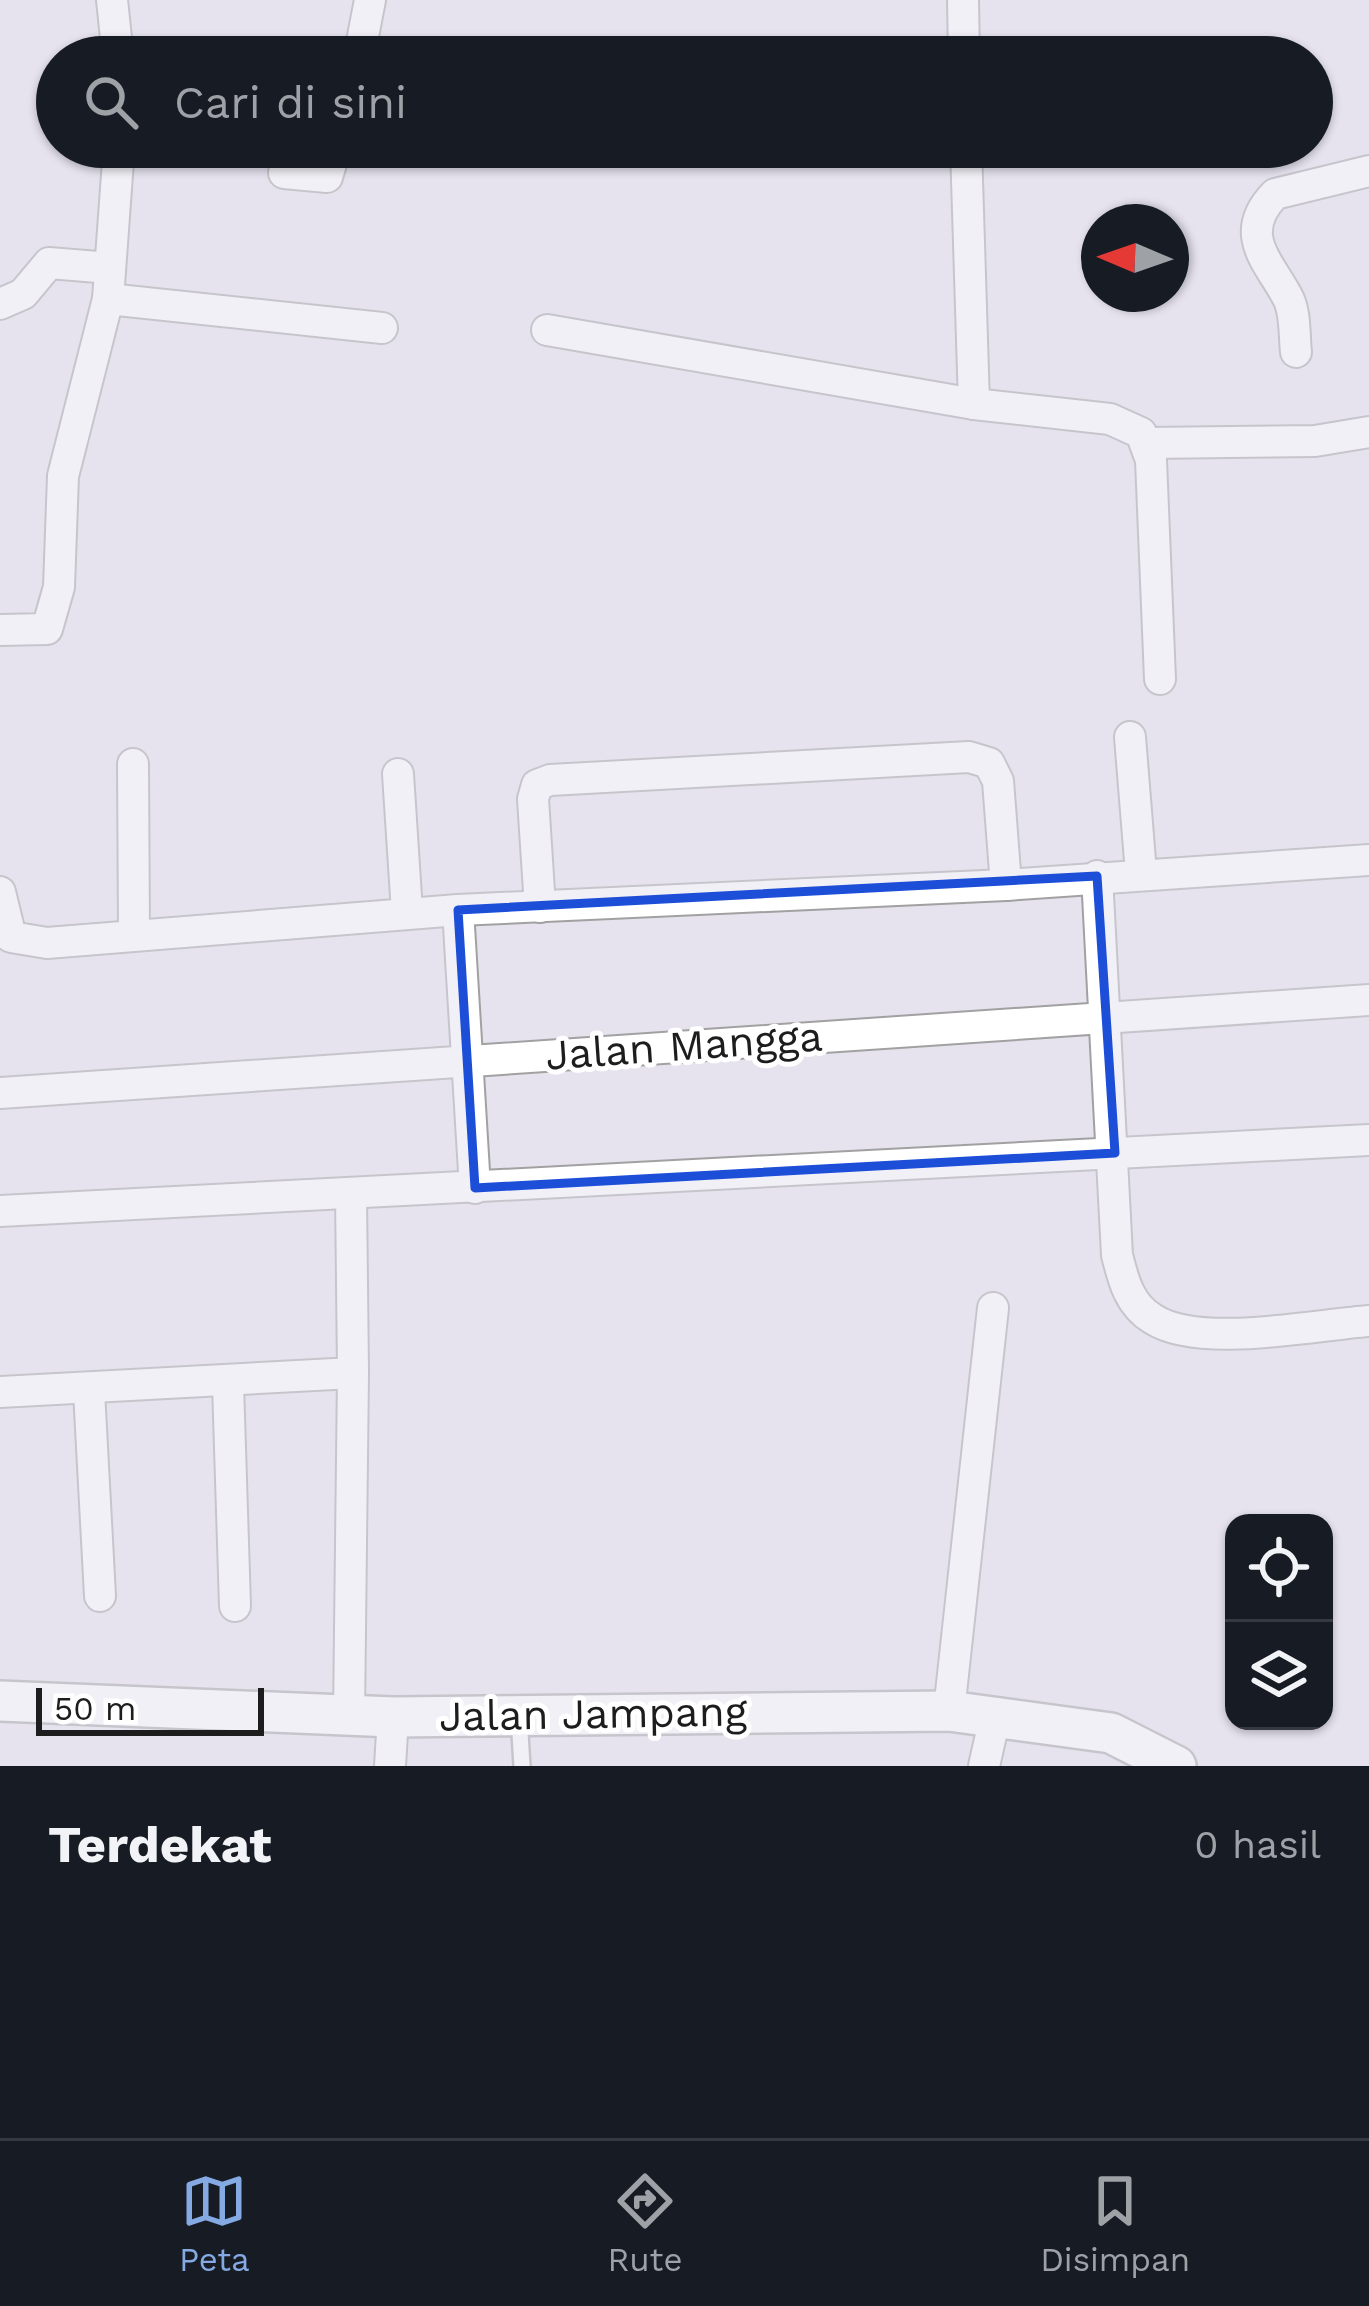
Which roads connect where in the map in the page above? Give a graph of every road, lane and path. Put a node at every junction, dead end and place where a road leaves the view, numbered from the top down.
1 (112, 0) edge
2 (370, 0) edge
3 (962, 0) edge
4 (116, 36) edge
5 (363, 36) edge
6 (963, 36) edge
7 (117, 168) edge
8 (330, 168) edge
9 (967, 168) edge
10 (1369, 171) edge
11 (284, 173) dead end
12 (109, 284) junction
13 (0, 304) edge
14 (382, 328) dead end
15 (547, 330) dead end
16 (1296, 352) dead end
17 (974, 404) junction
18 (1369, 432) edge
19 (1147, 442) junction
20 (0, 630) edge
21 (1160, 679) dead end
22 (1130, 737) dead end
23 (133, 764) dead end
24 (398, 774) dead end
25 (1369, 860) edge
26 (1141, 873) junction
27 (1096, 876) junction
28 (1006, 885) junction
29 (0, 892) edge
30 (539, 907) junction
31 (458, 910) junction
32 (407, 912) junction
33 (134, 933) junction
34 (1369, 1000) edge
35 (1106, 1016) junction
36 (467, 1061) junction
37 (0, 1093) edge
38 (1369, 1140) edge
39 (1115, 1153) junction
40 (475, 1188) junction
41 (351, 1193) junction
42 (0, 1211) edge
43 (993, 1308) dead end
44 (1369, 1321) edge
45 (353, 1373) junction
46 (228, 1384) junction
47 (89, 1391) junction
48 (0, 1392) edge
49 (100, 1596) dead end
50 (235, 1606) dead end
51 (0, 1701) edge
52 (949, 1711) junction
53 (996, 1713) junction
54 (349, 1716) junction
55 (394, 1717) junction
56 (519, 1718) junction
57 (390, 1766) edge
58 (521, 1766) edge
59 (984, 1766) edge
60 (1176, 1766) edge

1 - 4 street
2 - 5 street
3 - 6 street
7 - 12 street
8 - 11 street
9 - 17 street
10 - 16 street
12 - 13 street
12 - 14 street
12 - 20 street
15 - 17 street
17 - 19 street
18 - 19 street
19 - 21 street
22 - 26 street
23 - 33 street
24 - 32 street
25 - 26 street
26 - 27 street
27 - 28 street
27 - 35 street
28 - 30 street
28 - 30 street
29 - 33 street
30 - 31 street
31 - 32 street
31 - 36 street
32 - 33 street
34 - 35 street, Jalan Mangga
35 - 36 street, Jalan Mangga
35 - 39 street
36 - 37 street, Jalan Mangga
36 - 40 street
38 - 39 street
39 - 40 street
39 - 44 street
40 - 41 street
41 - 42 street
41 - 45 street
43 - 52 street
45 - 46 street
45 - 54 street
46 - 47 street
46 - 50 street
47 - 48 street
47 - 49 street
51 - 54 street, Jalan Jampang
52 - 53 street, Jalan Jampang
52 - 56 street, Jalan Jampang
53 - 59 street
53 - 60 street, Jalan Jampang
54 - 55 street, Jalan Jampang
55 - 56 street, Jalan Jampang
55 - 57 street
56 - 58 lane

